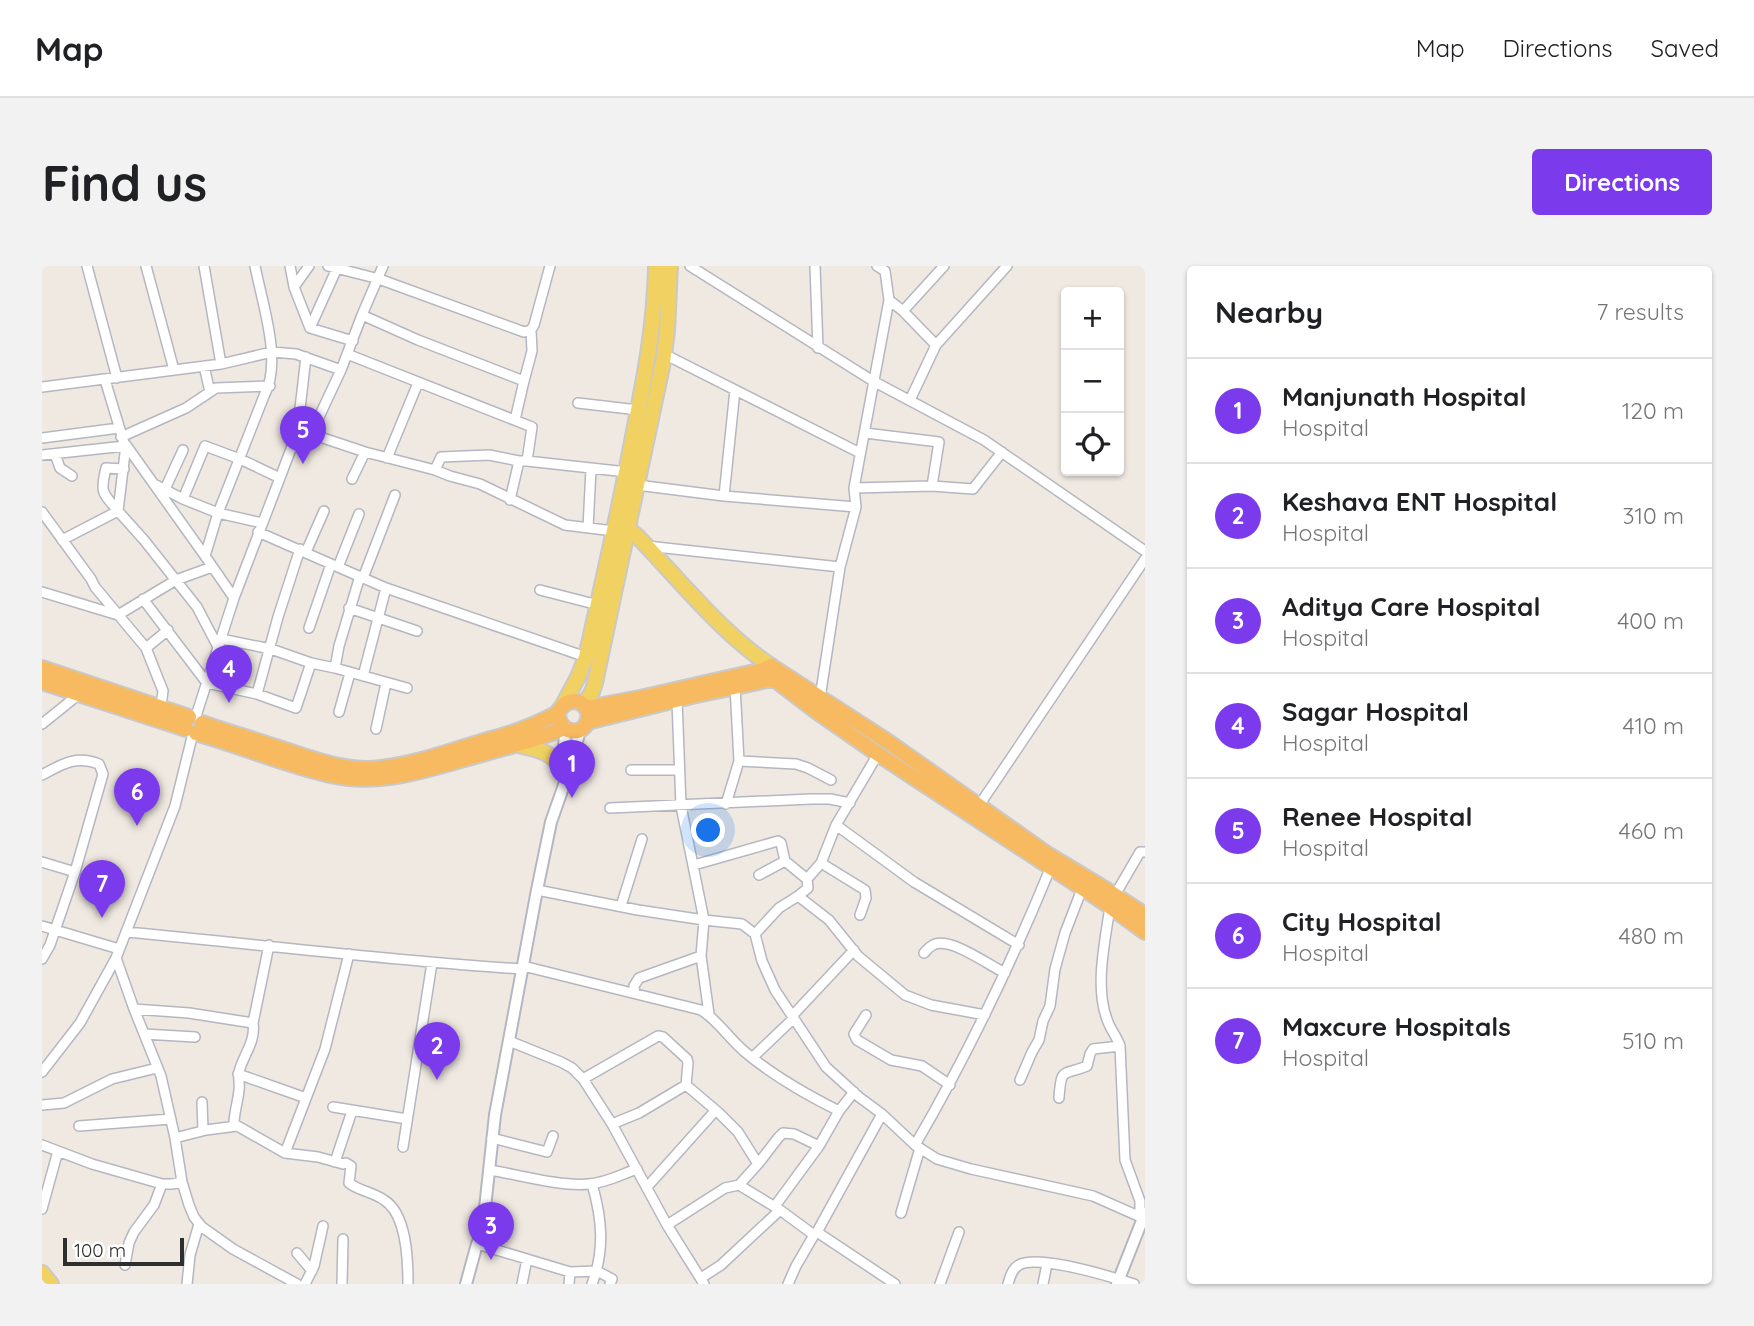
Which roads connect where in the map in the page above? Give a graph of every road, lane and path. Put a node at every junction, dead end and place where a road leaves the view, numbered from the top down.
1 (87, 266) edge
2 (146, 266) edge
3 (204, 266) edge
4 (255, 266) edge
5 (290, 266) edge
6 (309, 266) edge
7 (383, 266) edge
8 (550, 266) edge
9 (656, 266) edge
10 (670, 266) edge
11 (690, 266) edge
12 (815, 266) edge
13 (877, 266) edge
14 (944, 266) edge
15 (334, 267) edge
16 (1003, 267) edge
17 (379, 279) junction
18 (294, 287) junction
19 (889, 300) junction
20 (903, 311) junction
21 (362, 315) junction
22 (310, 328) junction
23 (531, 330) junction
24 (353, 341) junction
25 (936, 345) junction
26 (818, 348) junction
27 (272, 352) junction
28 (347, 354) junction
29 (664, 354) junction
30 (306, 357) junction
31 (221, 364) junction
32 (204, 366) junction
33 (174, 370) junction
34 (341, 370) junction
35 (117, 378) junction
36 (105, 380) junction
37 (524, 381) junction
38 (873, 381) junction
39 (418, 383) junction
40 (270, 386) junction
41 (42, 387) edge
42 (735, 390) junction
43 (210, 392) junction
44 (910, 400) junction
45 (578, 403) dead end
46 (638, 410) junction
47 (515, 420) junction
48 (865, 433) junction
49 (311, 434) junction
50 (42, 438) edge
51 (122, 439) junction
52 (291, 449) junction
53 (183, 450) dead end
54 (365, 452) junction
55 (1002, 452) junction
56 (860, 453) junction
57 (55, 454) junction
58 (42, 455) edge
59 (387, 458) junction
60 (240, 459) junction
61 (523, 461) junction
62 (124, 469) junction
63 (591, 469) junction
64 (435, 470) junction
65 (627, 471) junction
66 (72, 477) dead end
67 (280, 478) junction
68 (352, 479) dead end
69 (153, 483) junction
70 (637, 485) junction
71 (932, 486) junction
72 (854, 488) junction
73 (165, 489) junction
74 (395, 495) dead end
75 (724, 496) junction
76 (183, 499) junction
77 (510, 500) junction
78 (856, 507) junction
79 (118, 510) junction
80 (324, 511) dead end
81 (42, 512) edge
82 (218, 513) junction
83 (359, 514) dead end
84 (260, 527) junction
85 (587, 528) junction
86 (621, 530) junction
87 (62, 540) junction
88 (647, 546) junction
89 (303, 551) junction
90 (1145, 551) edge
91 (205, 556) junction
92 (1145, 559) edge
93 (334, 566) junction
94 (212, 567) junction
95 (840, 567) junction
96 (361, 577) junction
97 (176, 580) junction
98 (386, 588) junction
99 (540, 590) dead end
100 (42, 592) edge
101 (234, 598) junction
102 (143, 599) junction
103 (598, 605) junction
104 (349, 608) junction
105 (118, 615) junction
106 (378, 617) junction
107 (309, 628) dead end
108 (168, 630) junction
109 (417, 631) dead end
110 (219, 643) junction
111 (146, 648) junction
112 (271, 649) junction
113 (586, 657) junction
114 (311, 663) junction
115 (42, 668) edge
116 (335, 668) junction
117 (772, 672) junction
118 (350, 673) junction
119 (363, 676) junction
120 (42, 682) edge
121 (386, 683) junction
122 (207, 684) junction
123 (735, 686) junction
124 (407, 688) dead end
125 (257, 694) junction
126 (78, 695) junction
127 (820, 698) junction
128 (677, 700) junction
129 (161, 706) junction
130 (560, 709) junction
131 (339, 712) dead end
132 (578, 720) junction
133 (42, 724) edge
134 (194, 725) junction
135 (376, 729) dead end
136 (517, 745) junction
137 (878, 754) junction
138 (738, 761) junction
139 (631, 770) dead end
140 (679, 770) junction
141 (42, 775) edge
142 (563, 777) junction
143 (831, 780) dead end
144 (850, 803) junction
145 (726, 804) junction
146 (681, 806) junction
147 (610, 808) dead end
148 (976, 811) junction
149 (836, 825) junction
150 (642, 839) dead end
151 (1145, 852) edge
152 (785, 860) junction
153 (42, 862) edge
154 (821, 863) junction
155 (694, 864) junction
156 (1050, 869) junction
157 (75, 872) junction
158 (759, 876) dead end
159 (807, 879) junction
160 (1082, 889) junction
161 (537, 890) junction
162 (798, 896) junction
163 (1113, 901) junction
164 (621, 906) junction
165 (860, 915) dead end
166 (1145, 915) edge
167 (704, 920) junction
168 (42, 926) edge
169 (56, 930) junction
170 (126, 932) junction
171 (1145, 932) edge
172 (755, 934) junction
173 (269, 945) junction
174 (1019, 945) junction
175 (854, 950) junction
176 (924, 953) dead end
177 (118, 954) junction
178 (349, 954) junction
179 (701, 956) junction
180 (42, 960) edge
181 (432, 963) junction
182 (522, 967) junction
183 (1005, 973) junction
184 (635, 993) junction
185 (134, 1009) junction
186 (709, 1014) junction
187 (866, 1015) dead end
188 (985, 1015) junction
189 (793, 1017) junction
190 (253, 1023) junction
191 (144, 1034) junction
192 (195, 1037) dead end
193 (509, 1041) junction
194 (1120, 1046) junction
195 (752, 1058) junction
196 (157, 1068) junction
197 (42, 1072) edge
198 (238, 1074) junction
199 (583, 1079) junction
200 (1020, 1080) dead end
201 (686, 1085) junction
202 (950, 1085) junction
203 (854, 1092) junction
204 (306, 1098) junction
205 (1059, 1098) dead end
206 (202, 1102) dead end
207 (42, 1105) edge
208 (333, 1108) dead end
209 (352, 1111) junction
210 (715, 1111) junction
211 (839, 1111) junction
212 (882, 1114) junction
213 (172, 1119) junction
214 (407, 1119) junction
215 (612, 1124) junction
216 (79, 1126) dead end
217 (237, 1126) junction
218 (203, 1130) junction
219 (553, 1136) dead end
220 (175, 1138) junction
221 (492, 1138) junction
222 (42, 1144) edge
223 (819, 1146) junction
224 (403, 1147) dead end
225 (918, 1147) junction
226 (58, 1151) junction
227 (285, 1153) junction
228 (335, 1161) junction
229 (758, 1164) junction
230 (637, 1169) junction
231 (490, 1170) junction
232 (182, 1182) junction
233 (162, 1184) junction
234 (592, 1184) junction
235 (739, 1185) junction
236 (647, 1187) junction
237 (778, 1208) junction
238 (42, 1209) edge
239 (901, 1213) dead end
240 (1143, 1217) edge
241 (199, 1224) junction
242 (667, 1225) junction
243 (323, 1226) dead end
244 (960, 1232) dead end
245 (815, 1233) junction
246 (343, 1239) dead end
247 (477, 1244) junction
248 (297, 1253) dead end
249 (527, 1259) junction
250 (1047, 1264) junction
251 (125, 1265) dead end
252 (312, 1271) junction
253 (597, 1271) junction
254 (570, 1272) junction
255 (42, 1273) edge
256 (703, 1281) edge
257 (1118, 1282) edge
258 (51, 1284) edge
259 (187, 1284) edge
260 (297, 1284) edge
261 (305, 1284) edge
262 (342, 1284) edge
263 (408, 1284) edge
264 (466, 1284) edge
265 (522, 1284) edge
266 (569, 1284) edge
267 (592, 1284) edge
268 (610, 1284) edge
269 (788, 1284) edge
270 (895, 1284) edge
271 (940, 1284) edge
272 (1008, 1284) edge
273 (1043, 1284) edge
274 (1134, 1284) edge

1 - 35 street
2 - 33 street
3 - 31 street
4 - 27 street
5 - 18 street
6 - 18 street
7 - 17 street
8 - 23 street
9 - 46 main road
10 - 29 main road
11 - 26 street
12 - 26 street
13 - 19 street
14 - 20 street
15 - 17 street
15 - 22 street
16 - 25 street
17 - 21 street
17 - 23 street
18 - 22 street
19 - 20 street
19 - 38 street
20 - 25 street
21 - 24 street
21 - 37 street
22 - 24 street
23 - 37 street
24 - 28 street
25 - 44 street
26 - 38 street
27 - 30 street
27 - 31 street
27 - 40 street
28 - 34 street
28 - 39 street
29 - 42 street
29 - 70 main road
30 - 34 street
30 - 52 street
31 - 32 street
32 - 33 street
32 - 43 street
33 - 35 street
34 - 49 street
35 - 36 street
36 - 41 street
36 - 51 street
37 - 47 street
38 - 44 street
38 - 48 street
39 - 47 street
39 - 59 street
40 - 43 street
40 - 60 street
42 - 56 street
42 - 75 street
43 - 51 street
44 - 55 street
45 - 46 street
46 - 65 main road
47 - 61 street
48 - 56 street
48 - 71 street
49 - 52 street
49 - 54 street
50 - 51 street
51 - 57 street
51 - 62 street
51 - 69 street
52 - 67 street
53 - 73 street
54 - 59 street
54 - 68 street
55 - 71 street
55 - 90 street
56 - 72 street
57 - 58 street
57 - 66 street
59 - 64 street
60 - 67 street
60 - 76 street
60 - 82 street
61 - 63 street
61 - 64 street
61 - 77 street
62 - 79 street
62 - 79 street
63 - 65 street
63 - 85 street
64 - 77 street
65 - 86 main road
67 - 84 street
69 - 73 street
69 - 91 street
70 - 75 street
70 - 86 main road
71 - 72 street
72 - 78 street
73 - 76 street
74 - 96 street
75 - 78 street
76 - 82 street
77 - 85 street
78 - 95 street
79 - 87 street
79 - 97 street
80 - 89 street
81 - 87 street
82 - 84 street
82 - 91 street
83 - 93 street
84 - 89 street
84 - 101 street
85 - 86 street
86 - 88 main road
86 - 103 main road
86 - 117 main road
86 - 132 main road
87 - 105 street
88 - 95 street
88 - 117 main road
89 - 93 street
89 - 112 street
91 - 94 street
92 - 148 street
93 - 96 street
93 - 107 street
94 - 97 street
94 - 101 street
95 - 127 street
96 - 98 street
96 - 104 street
97 - 102 street
97 - 110 street
98 - 106 street
98 - 113 street
99 - 103 street
100 - 105 street
101 - 110 street
102 - 105 street
102 - 108 street
103 - 113 main road
104 - 106 street
104 - 116 street
105 - 111 street
106 - 109 street
106 - 119 street
108 - 111 street
108 - 122 street
110 - 112 street
110 - 122 street
111 - 129 street
112 - 114 street
112 - 125 street
113 - 130 main road
114 - 116 street
114 - 125 street
115 - 129 highway
116 - 118 street
117 - 123 highway
117 - 127 highway
117 - 132 highway
117 - 137 highway
118 - 119 street
118 - 131 street
119 - 121 street
120 - 126 highway
121 - 124 street
121 - 135 street
122 - 125 street
122 - 134 street
123 - 128 highway
123 - 138 street
126 - 133 street
126 - 134 highway
127 - 148 highway
128 - 132 highway
128 - 140 street
129 - 134 highway
130 - 132 highway
130 - 132 highway
130 - 134 highway
132 - 136 highway
132 - 142 street
134 - 136 highway
134 - 170 street
136 - 142 main road
137 - 144 street
137 - 148 highway
138 - 143 street
138 - 145 street
139 - 140 street
140 - 146 street
141 - 157 street
142 - 161 street
144 - 145 street
144 - 149 street
145 - 146 street
146 - 147 street
146 - 155 street
148 - 156 highway
148 - 163 highway
149 - 154 street
149 - 174 street
150 - 164 street
151 - 163 street
152 - 155 street
152 - 158 street
152 - 159 street
153 - 157 street
154 - 159 street
154 - 165 street
155 - 167 street
156 - 160 highway
156 - 174 street
157 - 169 street
159 - 162 street
160 - 163 highway
160 - 200 street
161 - 164 street
161 - 182 street
162 - 172 street
162 - 175 street
163 - 166 highway
163 - 171 highway
163 - 194 street
164 - 167 street
167 - 172 street
167 - 179 street
168 - 169 street
169 - 177 street
169 - 180 street
170 - 173 street
170 - 177 street
172 - 189 street
173 - 178 street
173 - 190 street
174 - 183 street
175 - 188 street
175 - 189 street
176 - 183 street
177 - 185 street
177 - 197 street
178 - 181 street
178 - 204 street
179 - 184 street
179 - 186 street
181 - 182 street
181 - 214 street
182 - 184 street
182 - 193 street
183 - 188 street
184 - 186 street
185 - 190 street
185 - 191 street
186 - 195 street
187 - 202 street
188 - 202 street
189 - 195 street
189 - 203 street
190 - 198 street
191 - 192 street
191 - 196 street
193 - 199 street
193 - 221 street
194 - 205 street
194 - 240 street
195 - 211 street
196 - 207 street
196 - 213 street
198 - 204 street
198 - 217 street
199 - 201 street
199 - 215 street
201 - 210 street
201 - 215 street
202 - 225 street
203 - 211 street
203 - 212 street
204 - 227 street
206 - 218 street
208 - 209 street
209 - 214 street
209 - 228 street
210 - 229 street
210 - 236 street
211 - 223 street
212 - 225 street
212 - 245 street
213 - 216 street
213 - 220 street
214 - 224 street
215 - 230 street
217 - 218 street
217 - 227 street
218 - 220 street
219 - 221 street
220 - 232 street
221 - 231 street
222 - 226 street
223 - 229 street
223 - 237 street
225 - 239 street
225 - 240 street
226 - 233 street
226 - 238 street
227 - 228 street
228 - 263 street
229 - 235 street
230 - 234 street
230 - 236 street
231 - 234 street
231 - 247 street
232 - 233 street
232 - 241 street
233 - 251 street
234 - 253 street
235 - 237 street
235 - 242 street
236 - 242 street
237 - 245 street
237 - 256 street
240 - 257 street
241 - 259 street
241 - 260 street
242 - 256 street
243 - 252 street
244 - 271 street
245 - 269 street
245 - 270 street
246 - 262 street
247 - 249 street
247 - 264 street
248 - 252 street
249 - 254 street
249 - 265 street
250 - 257 street
250 - 272 street
250 - 273 street
252 - 261 street
253 - 254 street
253 - 267 street
253 - 268 street
254 - 266 street
255 - 258 main road
257 - 274 street

